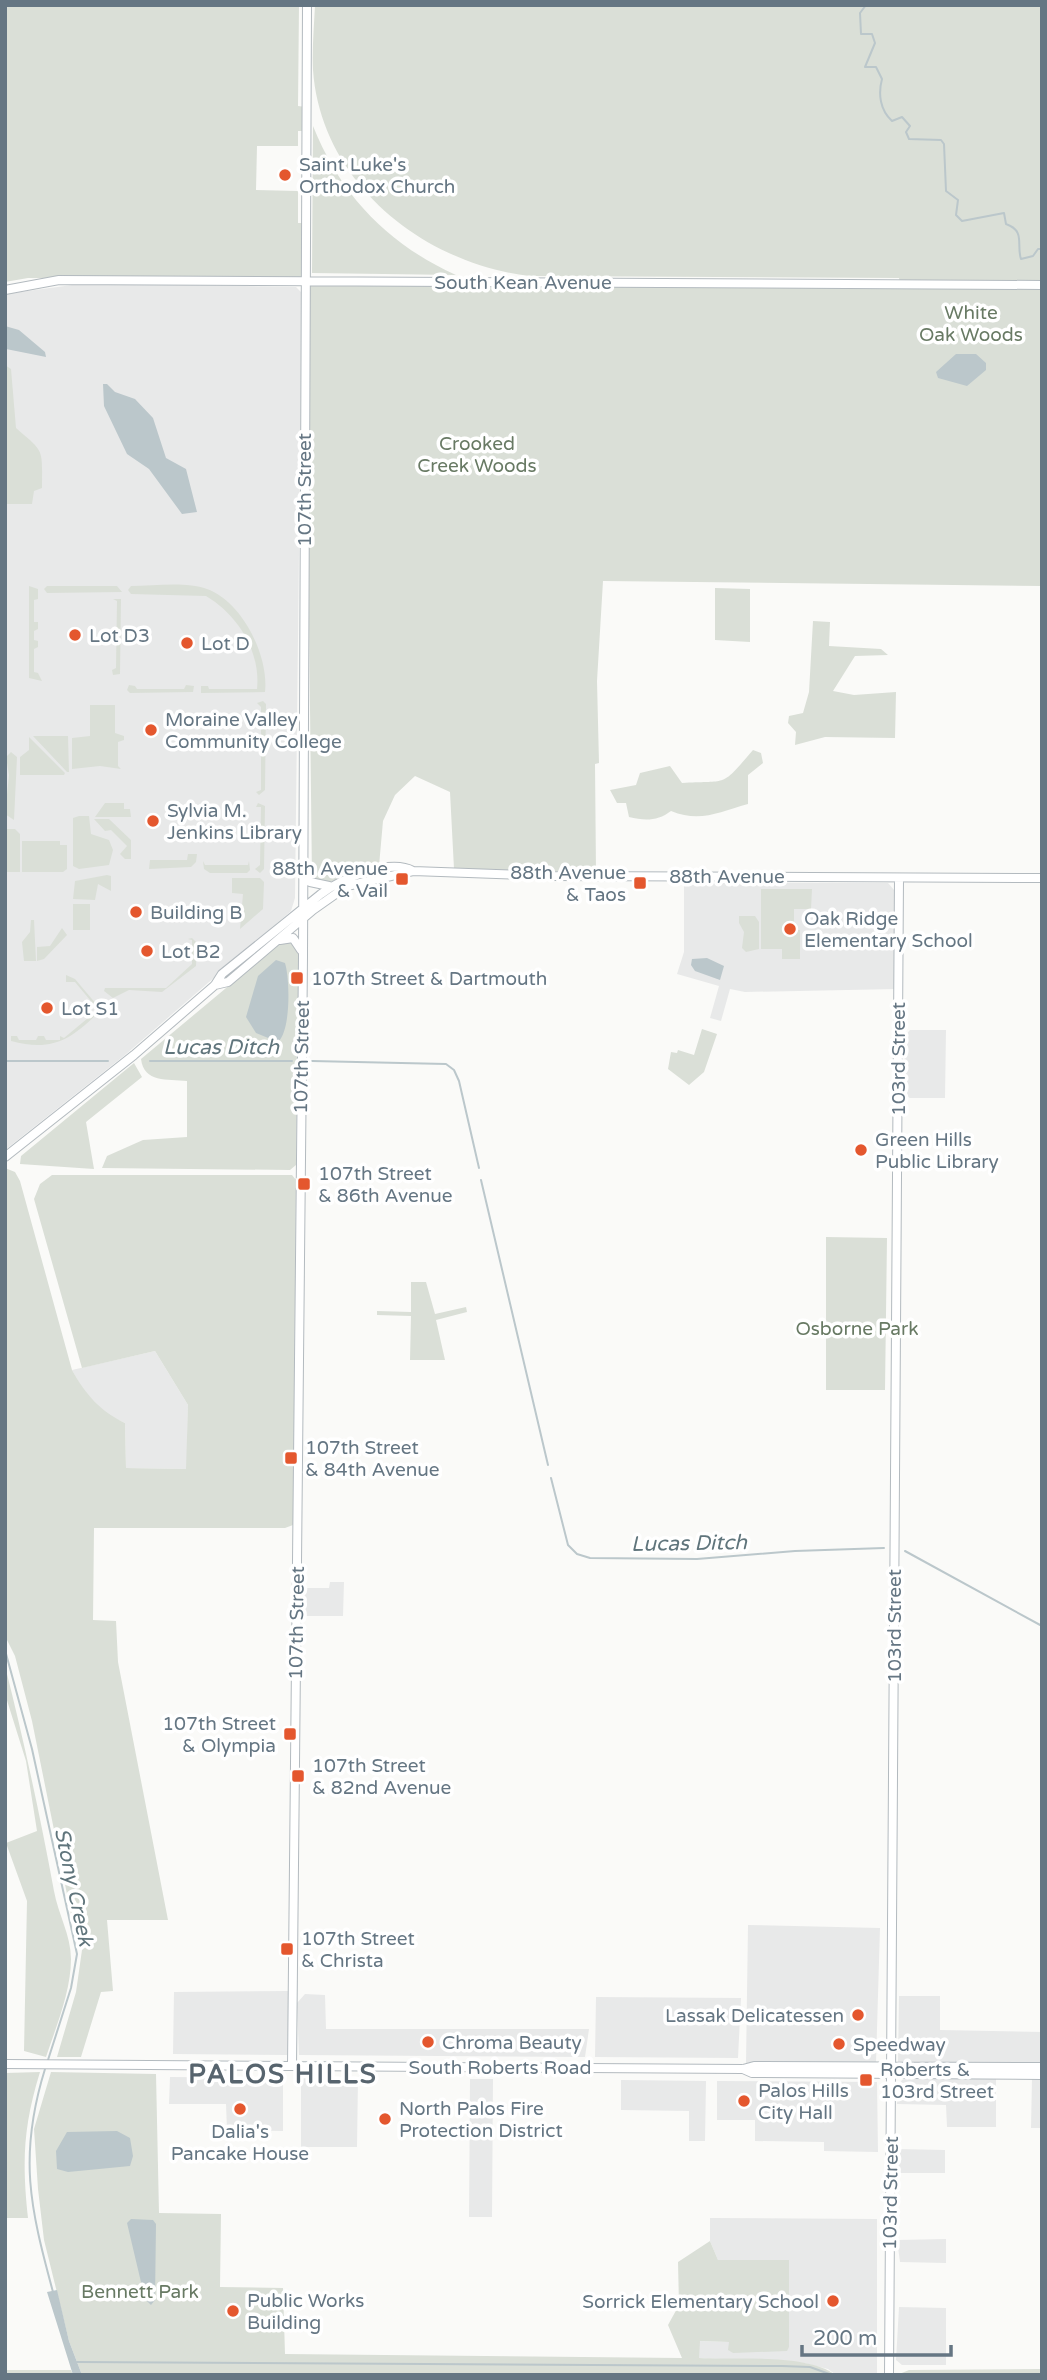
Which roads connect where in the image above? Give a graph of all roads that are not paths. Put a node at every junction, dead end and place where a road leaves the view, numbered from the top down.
1 (307, 5) edge
2 (306, 281) junction
3 (1042, 285) edge
4 (5, 290) edge
5 (302, 867) junction
6 (413, 872) junction
7 (899, 878) junction
8 (1042, 878) edge
9 (332, 886) junction
10 (303, 913) junction
11 (272, 942) junction
12 (303, 957) junction
13 (215, 985) junction
14 (7, 1156) edge
15 (5, 2064) edge
16 (292, 2066) junction
17 (1042, 2067) edge
18 (891, 2070) junction
19 (1042, 2075) edge
20 (888, 2375) edge

1 - 2 street, 107th Street
2 - 3 street, South Kean Avenue
2 - 4 street, South Kean Avenue
2 - 5 street, 107th Street
5 - 9 street
5 - 10 street, 107th Street
6 - 7 street, 88th Avenue
6 - 9 street, 88th Avenue
6 - 10 street, 88th Avenue
7 - 8 street, 88th Avenue
7 - 18 street, 103rd Street
9 - 10 street, 88th Avenue
10 - 11 street, 88th Avenue
10 - 12 street, 107th Street
10 - 13 street
11 - 12 street
11 - 13 street, 88th Avenue
12 - 16 street, 107th Street
13 - 14 street
15 - 16 street, South Roberts Road
16 - 18 street, South Roberts Road
17 - 18 street, South Roberts Road
18 - 19 street, South Roberts Road
18 - 20 street, 103rd Street

